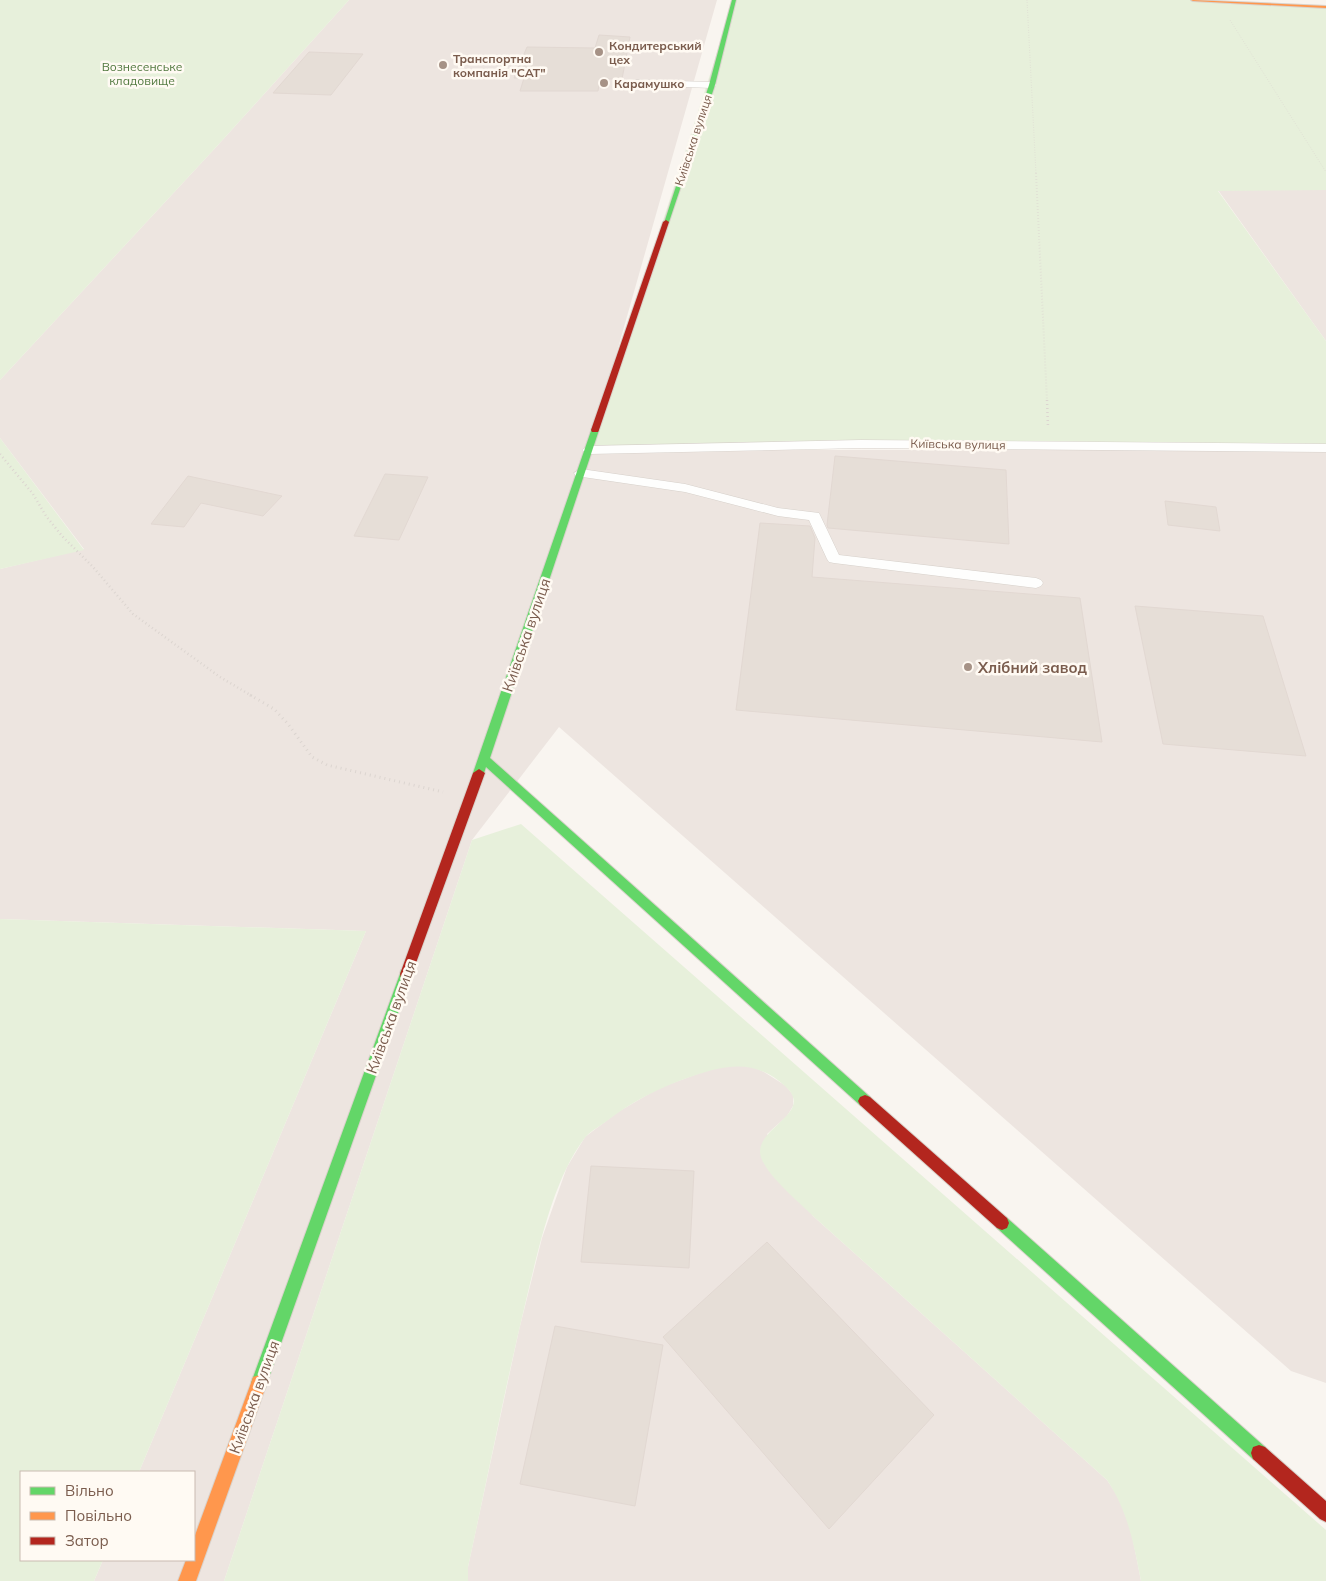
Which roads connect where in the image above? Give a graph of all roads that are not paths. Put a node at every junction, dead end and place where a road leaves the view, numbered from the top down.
1 (734, 0) edge
2 (1193, 0) edge
3 (1231, 1) edge
4 (1326, 7) edge
5 (636, 83) dead end
6 (712, 85) junction
7 (1326, 448) edge
8 (589, 450) junction
9 (581, 473) junction
10 (1036, 583) dead end
11 (484, 759) junction
12 (1326, 1513) edge
13 (195, 1559) edge
14 (194, 1561) edge
15 (187, 1581) edge

1 - 6 main road, Київська вулиця
2 - 3 main road
3 - 4 main road
5 - 6 lane
6 - 8 main road, Київська вулиця
7 - 8 lane, Київська вулиця
8 - 9 main road, Київська вулиця
9 - 10 lane
9 - 11 main road, Київська вулиця
11 - 12 main road
11 - 13 main road, Київська вулиця
14 - 15 main road, Київська вулиця

